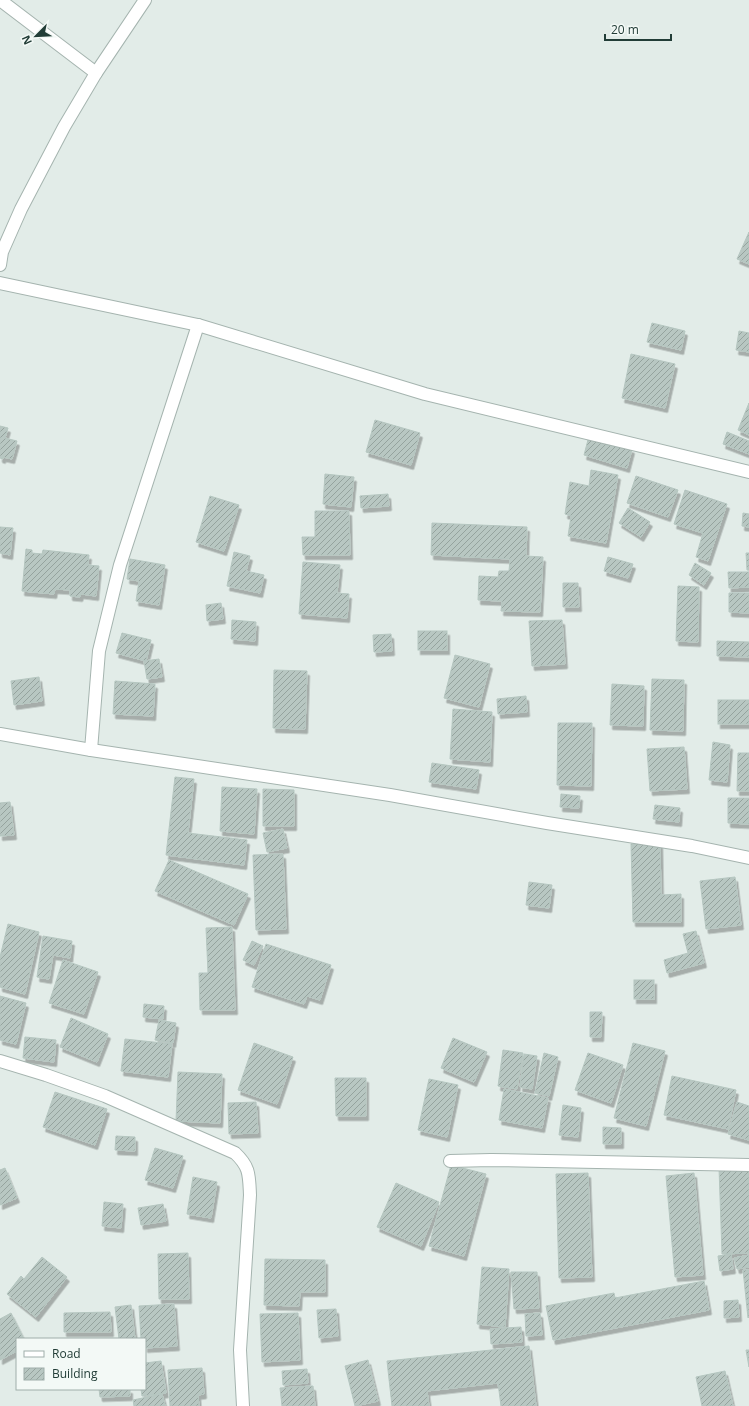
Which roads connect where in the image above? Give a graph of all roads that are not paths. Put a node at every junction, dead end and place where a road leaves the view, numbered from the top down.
1 (0, 0) edge
2 (146, 0) edge
3 (96, 73) junction
4 (0, 265) edge
5 (0, 282) edge
6 (198, 325) junction
7 (749, 472) edge
8 (0, 734) edge
9 (91, 750) junction
10 (749, 858) edge
11 (0, 1061) edge
12 (450, 1161) dead end
13 (749, 1165) edge
14 (243, 1406) edge

1 - 3 street
2 - 3 street
3 - 4 street
5 - 6 street
6 - 7 street
6 - 9 street
8 - 9 street
9 - 10 street
11 - 14 street
12 - 13 street

